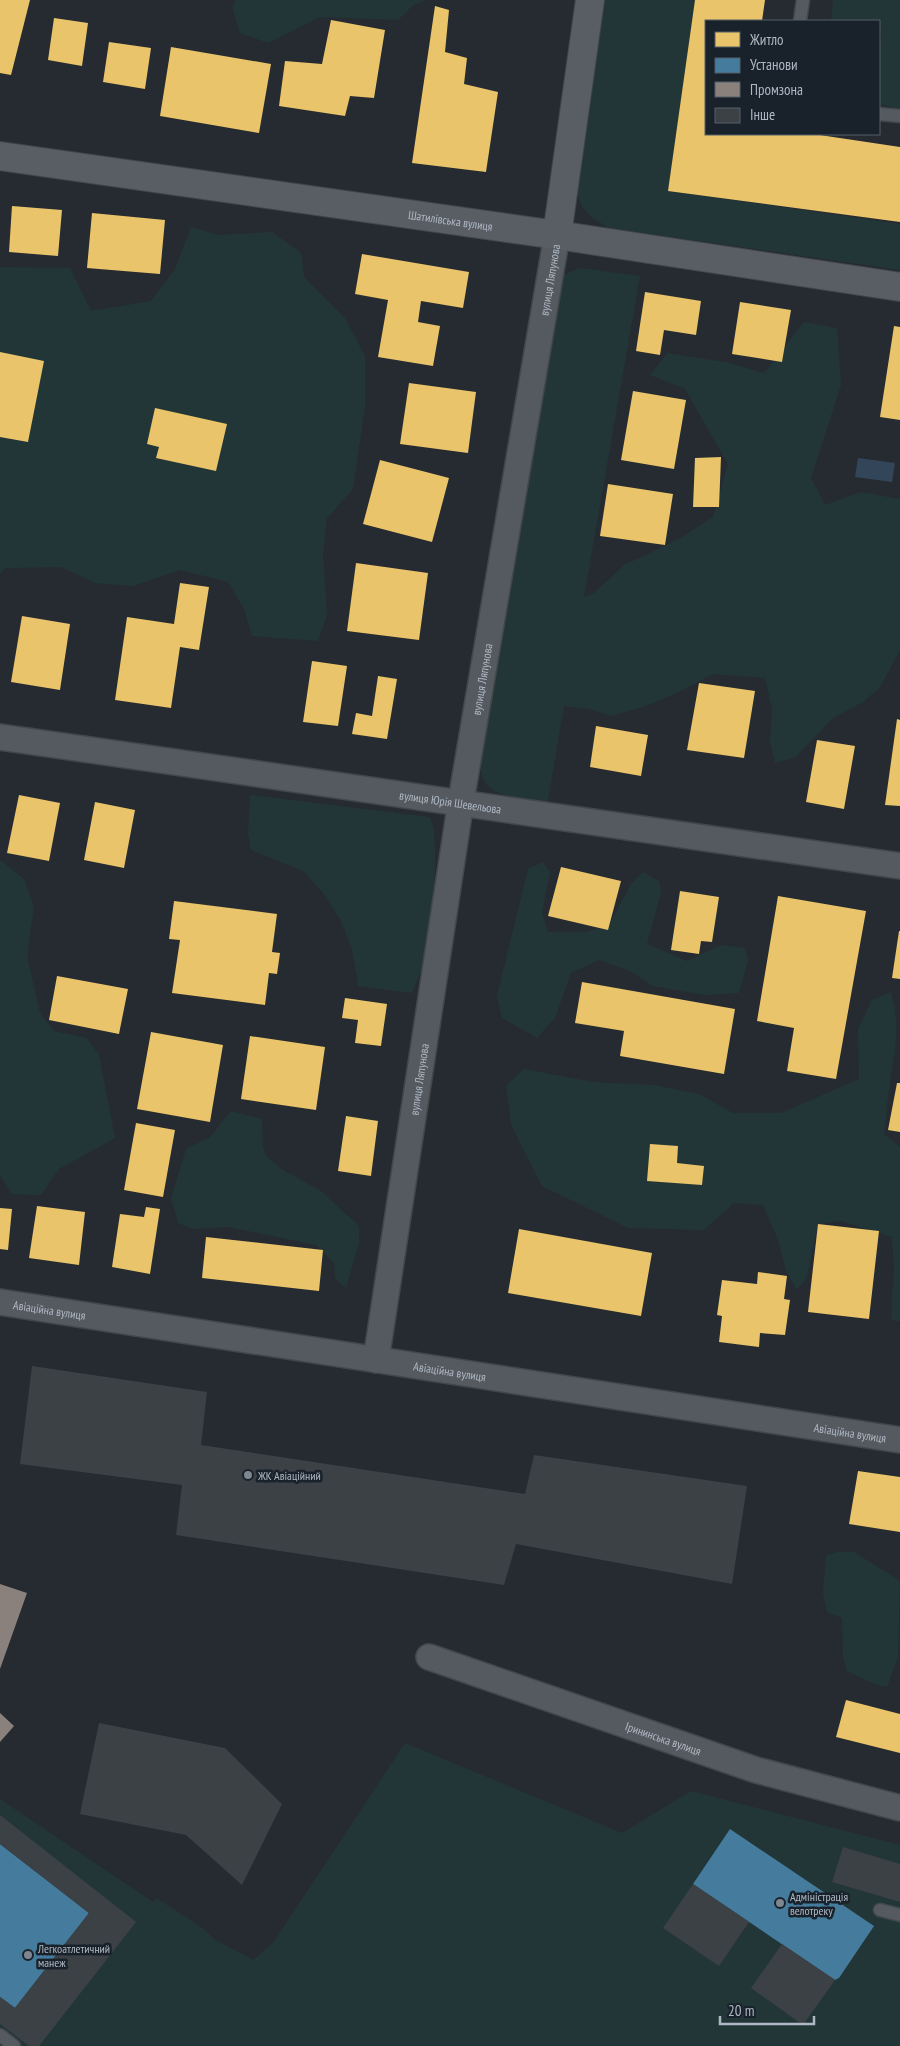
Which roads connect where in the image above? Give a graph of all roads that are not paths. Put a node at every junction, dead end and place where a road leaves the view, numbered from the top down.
1 (590, 0) edge
2 (803, 0) edge
3 (800, 20) edge
4 (880, 114) edge
5 (900, 116) edge
6 (0, 156) edge
7 (557, 235) junction
8 (900, 287) edge
9 (0, 737) edge
10 (461, 802) junction
11 (900, 866) edge
12 (0, 1302) edge
13 (376, 1360) junction
14 (900, 1440) edge
15 (429, 1656) dead end
16 (900, 1808) edge
17 (880, 1910) dead end
18 (900, 1915) edge
19 (0, 2035) edge
20 (14, 2046) edge

1 - 7 street, вулиця Ляпунова
2 - 3 lane
4 - 5 lane
6 - 7 street, Шатилівська вулиця
7 - 8 street, Шатилівська вулиця
7 - 10 street, вулиця Ляпунова
9 - 10 street, вулиця Юрія Шевельова
10 - 11 street, вулиця Юрія Шевельова
10 - 13 street, вулиця Ляпунова
12 - 13 street, Авіаційна вулиця
13 - 14 street, Авіаційна вулиця
15 - 16 street, Ірининська вулиця
17 - 18 lane
19 - 20 lane

